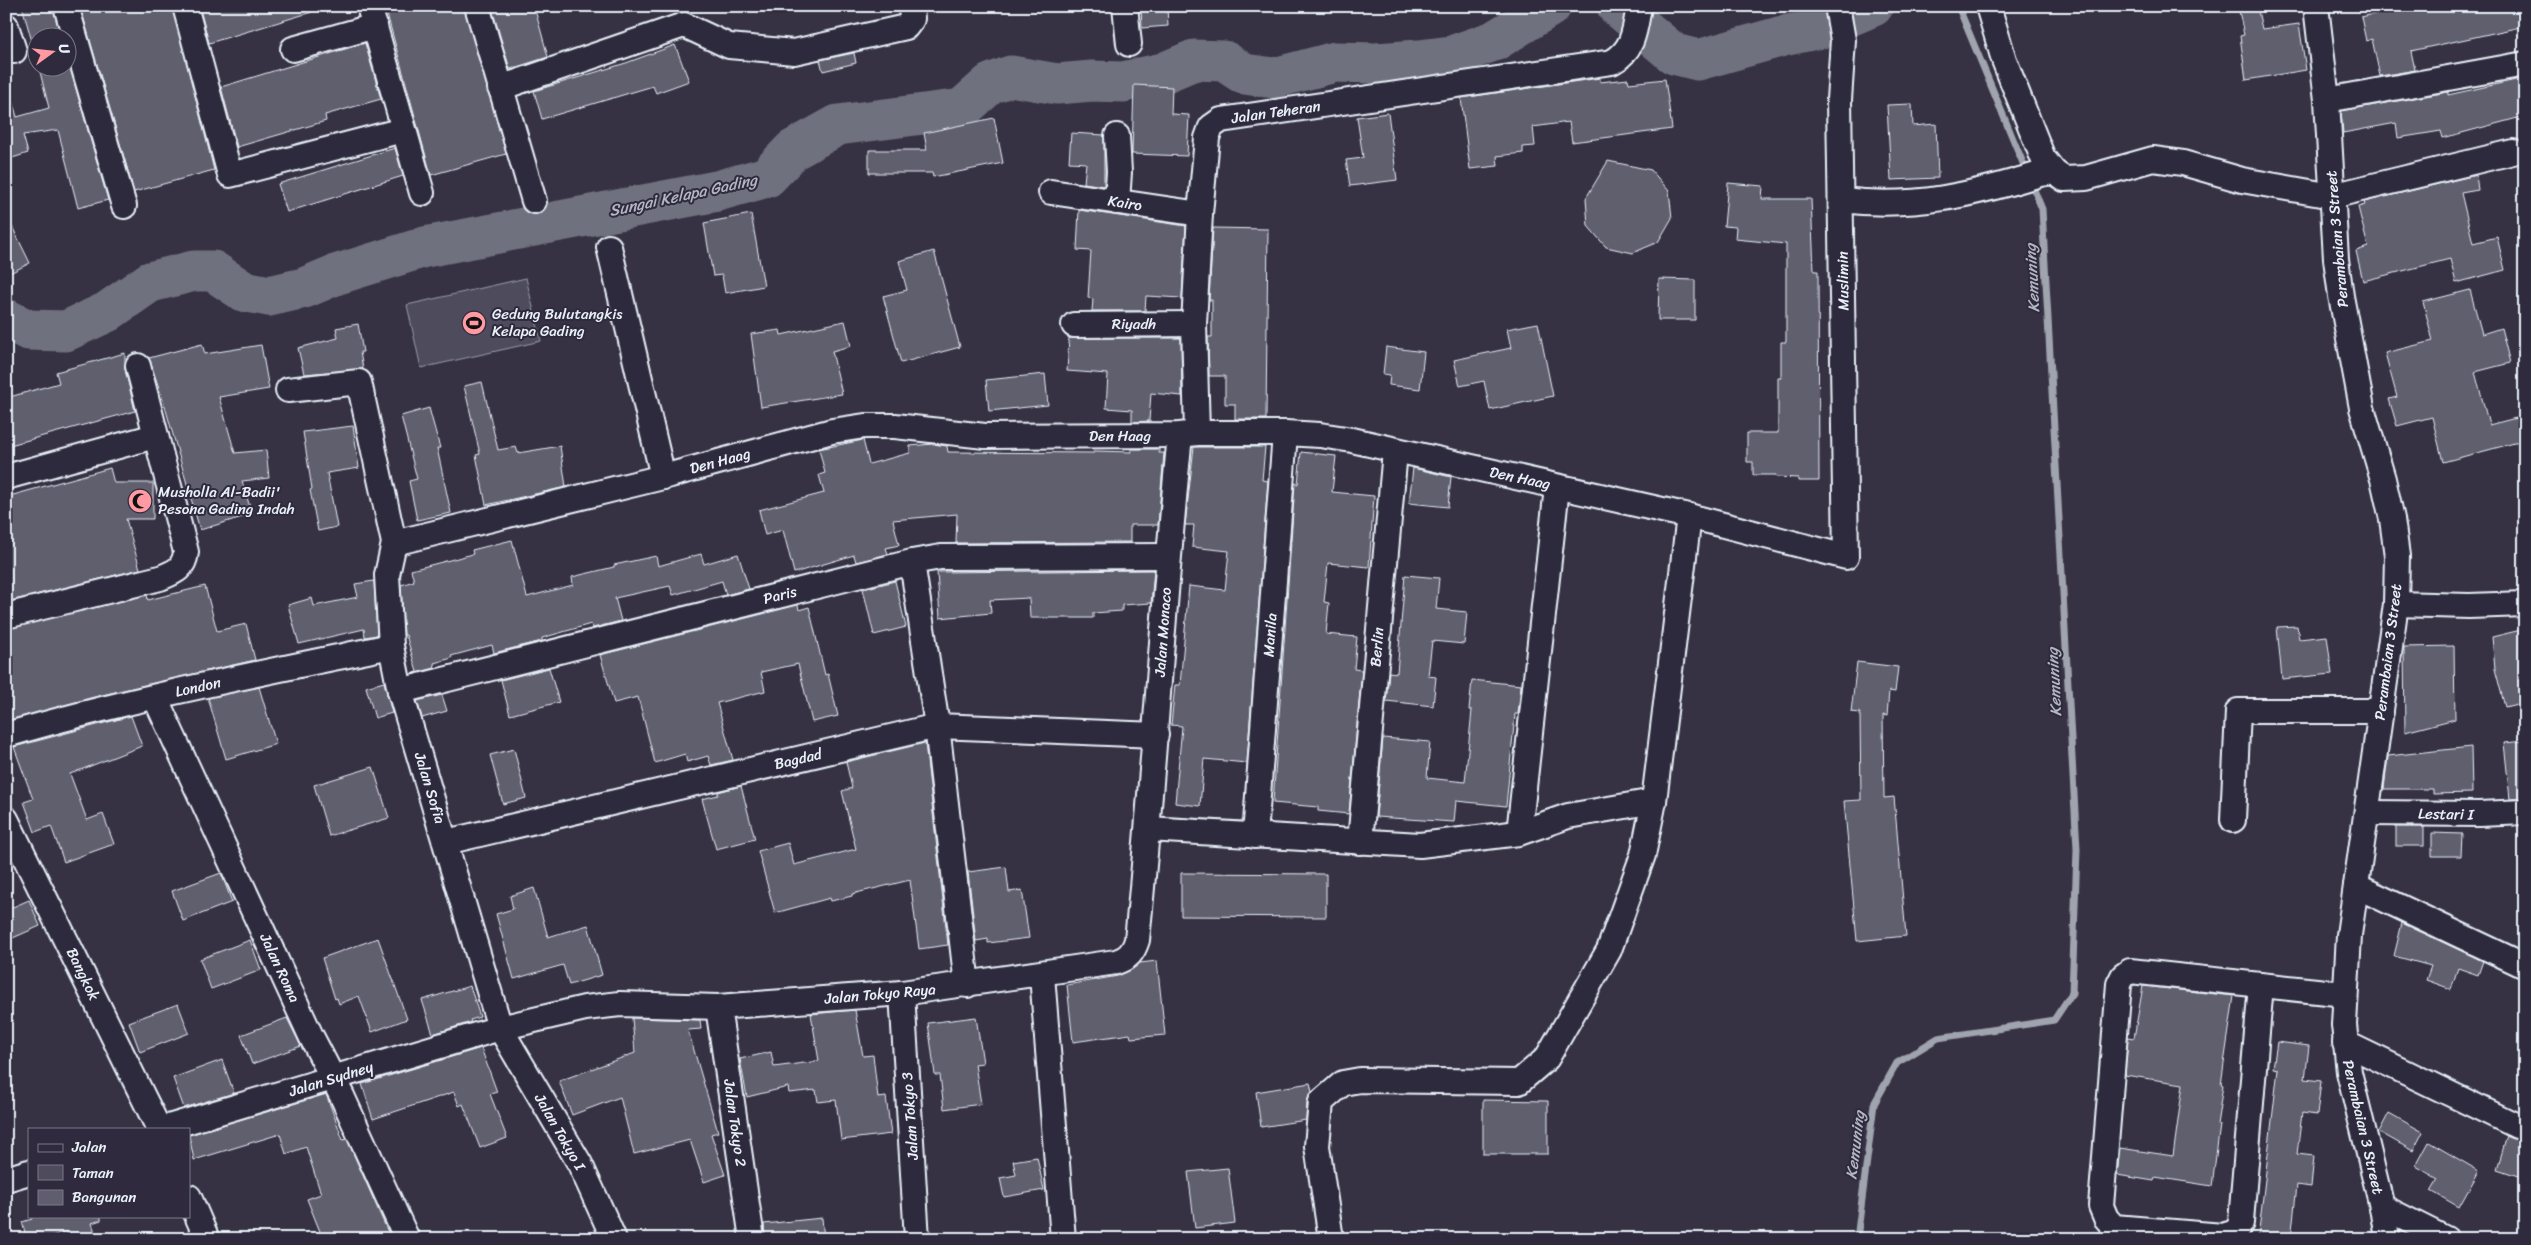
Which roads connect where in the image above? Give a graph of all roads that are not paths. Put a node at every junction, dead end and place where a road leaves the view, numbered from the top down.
1 (66, 6) edge
2 (185, 6) edge
3 (477, 6) edge
4 (911, 6) edge
5 (1125, 6) edge
6 (1639, 6) edge
7 (1837, 6) edge
8 (1988, 6) edge
9 (2316, 6) edge
10 (372, 16) edge
11 (6, 26) edge
12 (1129, 44) dead end
13 (293, 49) dead end
14 (14, 52) dead end
15 (2525, 64) edge
16 (500, 88) junction
17 (2327, 100) junction
18 (403, 130) junction
19 (1117, 136) dead end
20 (2512, 152) dead end
21 (2047, 173) junction
22 (1051, 192) dead end
23 (422, 193) dead end
24 (2332, 196) junction
25 (1842, 200) junction
26 (534, 201) dead end
27 (1117, 202) junction
28 (124, 206) dead end
29 (1200, 214) junction
30 (609, 247) dead end
31 (1194, 324) junction
32 (1074, 325) dead end
33 (138, 366) dead end
34 (288, 390) dead end
35 (1285, 433) junction
36 (1189, 434) junction
37 (155, 436) junction
38 (1395, 451) junction
39 (6, 477) edge
40 (662, 477) junction
41 (1557, 487) junction
42 (1689, 516) junction
43 (394, 543) junction
44 (1168, 556) junction
45 (1846, 557) joint
46 (912, 562) junction
47 (2396, 604) junction
48 (2525, 604) edge
49 (6, 616) edge
50 (391, 646) junction
51 (400, 690) junction
52 (155, 697) junction
53 (2381, 711) junction
54 (937, 726) junction
55 (6, 735) edge
56 (1156, 735) junction
57 (1654, 801) junction
58 (2525, 812) edge
59 (2368, 813) junction
60 (6, 819) edge
61 (2233, 820) dead end
62 (1148, 830) junction
63 (1519, 833) junction
64 (1254, 836) junction
65 (446, 842) junction
66 (1360, 842) junction
67 (2356, 886) junction
68 (2525, 966) edge
69 (1042, 975) junction
70 (967, 985) junction
71 (2261, 985) junction
72 (902, 994) junction
73 (2345, 994) junction
74 (718, 1007) junction
75 (500, 1028) junction
76 (2345, 1043) junction
77 (334, 1079) junction
78 (2517, 1126) dead end
79 (160, 1128) edge
80 (163, 1128) edge
81 (28, 1172) edge
82 (6, 1180) edge
83 (190, 1199) edge
84 (2382, 1207) junction
85 (207, 1239) edge
86 (406, 1239) edge
87 (614, 1239) edge
88 (752, 1239) edge
89 (917, 1239) edge
90 (1063, 1239) edge
91 (1330, 1239) edge
92 (2386, 1239) edge
93 (2446, 1239) edge

1 - 28 street
2 - 18 street
3 - 16 street
4 - 16 street
5 - 12 street
6 - 29 street, Jalan Teheran
7 - 25 street, Muslimin
8 - 21 street
9 - 17 street, Perambaian 3 Street
10 - 13 street
10 - 18 street
11 - 14 street
15 - 17 street
16 - 26 street
17 - 24 street, Perambaian 3 Street
18 - 23 street
19 - 27 street
20 - 24 street
21 - 24 street
21 - 25 street
22 - 27 street, Kairo
24 - 47 street, Perambaian 3 Street
25 - 45 street, Muslimin
27 - 29 street, Kairo
29 - 31 street, Jalan Teheran
30 - 40 street
31 - 32 street, Riyadh
31 - 36 street, Jalan Teheran
33 - 37 street
34 - 43 street
35 - 36 street, Den Haag
35 - 38 street, Den Haag
35 - 64 street, Manila
36 - 40 street, Den Haag
36 - 44 street, Jalan Monaco
37 - 39 street
37 - 49 street
38 - 41 street, Den Haag
38 - 66 street, Berlin
40 - 43 street, Den Haag
41 - 42 street, Den Haag
41 - 63 street
42 - 45 street, Den Haag
42 - 57 street
43 - 50 street, Jalan Sofia
44 - 46 street, Paris
44 - 56 street, Jalan Monaco
46 - 51 street, Paris
46 - 54 street
47 - 48 street
47 - 53 street, Perambaian 3 Street
50 - 51 street, Jalan Sofia
50 - 52 street, London
51 - 65 street, Jalan Sofia
52 - 55 street, London
52 - 77 street, Jalan Roma
53 - 59 street, Perambaian 3 Street
53 - 61 street
54 - 56 street, Bagdad
54 - 65 street, Bagdad
54 - 70 street
56 - 62 street, Jalan Monaco
57 - 63 street
57 - 91 street
58 - 59 street, Lestari I
59 - 67 street, Perambaian 3 Street
60 - 79 street, Bangkok
62 - 64 street
62 - 69 street, Jalan Tokyo Raya
63 - 66 street
64 - 66 street
65 - 75 street, Jalan Sofia
67 - 68 street
67 - 73 street, Perambaian 3 Street
69 - 70 street, Jalan Tokyo Raya
69 - 90 street
70 - 72 street, Jalan Tokyo Raya
71 - 71 street
71 - 73 street
72 - 74 street, Jalan Tokyo Raya
72 - 89 street, Jalan Tokyo 3
73 - 76 street, Perambaian 3 Street
74 - 75 street, Jalan Tokyo Raya
74 - 88 street, Jalan Tokyo 2
75 - 77 street, Jalan Sydney
75 - 87 street, Jalan Tokyo I
76 - 78 street
76 - 84 street, Perambaian 3 Street
77 - 80 street, Jalan Sydney
77 - 86 street, Jalan Roma
81 - 82 street
83 - 85 street
84 - 92 street, Perambaian 3 Street
84 - 93 street

